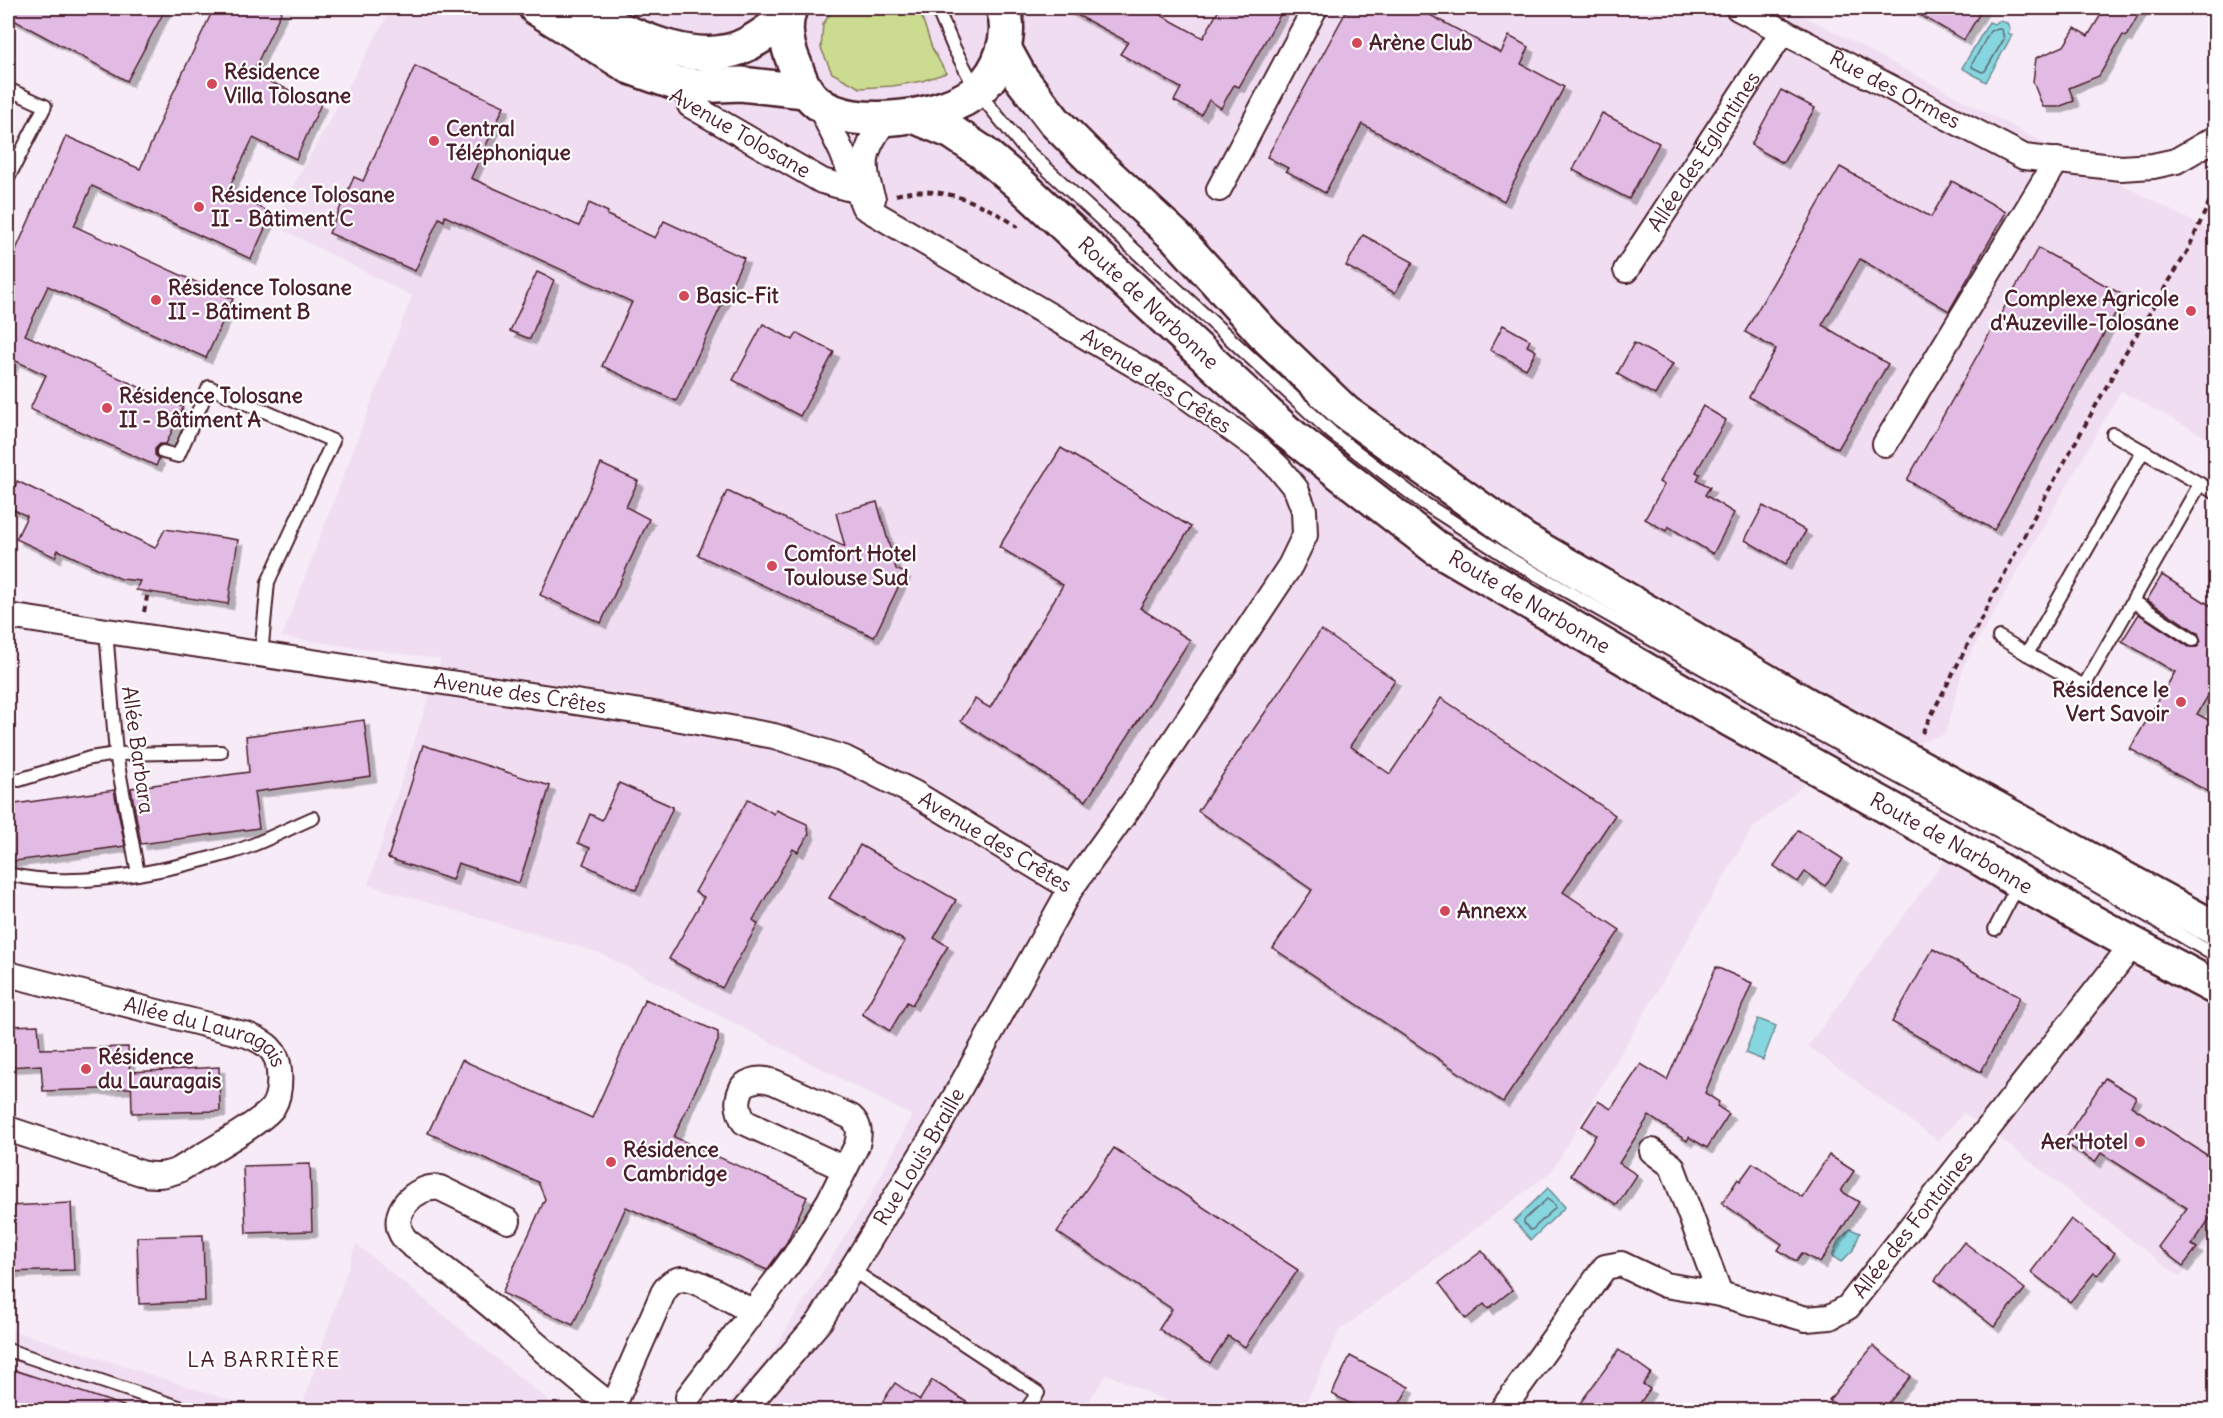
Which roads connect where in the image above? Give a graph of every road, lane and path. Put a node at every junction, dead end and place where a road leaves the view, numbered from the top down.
1 (536, 8) edge
2 (572, 8) edge
3 (938, 8) edge
4 (1003, 8) edge
5 (1315, 8) edge
6 (1743, 9) edge
7 (788, 13) edge
8 (1783, 31) junction
9 (1004, 48) junction
10 (630, 67) junction
11 (8, 89) edge
12 (977, 91) junction
13 (812, 98) junction
14 (690, 105) joint
15 (900, 117) junction
16 (2216, 138) edge
17 (2057, 160) junction
18 (11, 162) edge
19 (2216, 171) edge
20 (8, 178) edge
21 (855, 187) junction
22 (1219, 189) dead end
23 (878, 209) junction
24 (1021, 229) dead end
25 (1626, 270) dead end
26 (2113, 434) dead end
27 (1884, 444) dead end
28 (163, 452) dead end
29 (2144, 452) junction
30 (2200, 484) junction
31 (2216, 493) edge
32 (2133, 601) junction
33 (8, 616) edge
34 (106, 630) junction
35 (1999, 637) dead end
36 (2193, 640) dead end
37 (2027, 654) junction
38 (261, 655) junction
39 (1921, 735) dead end
40 (221, 752) dead end
41 (116, 754) junction
42 (19, 780) dead end
43 (313, 818) dead end
44 (8, 874) edge
45 (138, 874) junction
46 (2019, 882) junction
47 (1071, 888) junction
48 (2175, 906) junction
49 (2216, 921) edge
50 (1995, 929) dead end
51 (2216, 929) edge
52 (2131, 944) junction
53 (2216, 956) edge
54 (8, 974) edge
55 (2216, 988) edge
56 (8, 1129) edge
57 (1652, 1151) dead end
58 (845, 1169) junction
59 (508, 1221) dead end
60 (852, 1270) junction
61 (1720, 1294) junction
62 (752, 1312) junction
63 (8, 1350) edge
64 (687, 1397) dead end
65 (615, 1409) edge
66 (188, 1410) edge
67 (744, 1410) edge
68 (1026, 1410) edge
69 (1502, 1410) edge

1 - 10 main road, Avenue Tolosane
2 - 7 main road, Avenue Tolosane
3 - 12 lane
4 - 9 main road
5 - 22 street
6 - 8 street, Rue des Ormes
7 - 13 main road
8 - 17 street, Rue des Ormes
8 - 25 street, Allée des Églantines
9 - 12 main road
9 - 48 main road
10 - 13 main road, Avenue Tolosane
10 - 14 lane, Avenue Tolosane
11 - 18 lane
12 - 15 main road
12 - 53 lane
13 - 15 main road, Avenue Tolosane
13 - 21 street, Avenue des Crêtes
14 - 21 street, Avenue Tolosane
15 - 23 street
15 - 46 main road, Route de Narbonne
16 - 17 street, Rue des Ormes
17 - 27 street
18 - 20 lane
19 - 39 path
21 - 23 street, Avenue des Crêtes
23 - 24 path
23 - 47 street, Avenue des Crêtes
26 - 29 lane
28 - 38 lane
29 - 30 lane
29 - 37 lane
30 - 31 lane
30 - 32 lane
32 - 36 lane
32 - 37 lane
33 - 34 street, Avenue des Crêtes
34 - 38 street, Avenue des Crêtes
34 - 41 lane, Allée Barbara
35 - 37 lane
38 - 47 street, Avenue des Crêtes
40 - 41 lane
41 - 42 lane
41 - 45 lane, Allée Barbara
43 - 45 lane
44 - 45 lane
46 - 50 lane
46 - 52 main road, Route de Narbonne
47 - 60 street, Rue Louis Braille
48 - 49 lane
48 - 51 main road
52 - 55 main road, Route de Narbonne
52 - 61 street, Allée des Fontaines
54 - 56 street, Allée du Lauragais
57 - 61 street
58 - 58 street
58 - 62 street
59 - 65 street
60 - 67 street, Rue Louis Braille
60 - 68 lane
61 - 69 street, Allée des Fontaines
62 - 64 street
62 - 65 street
63 - 66 lane

